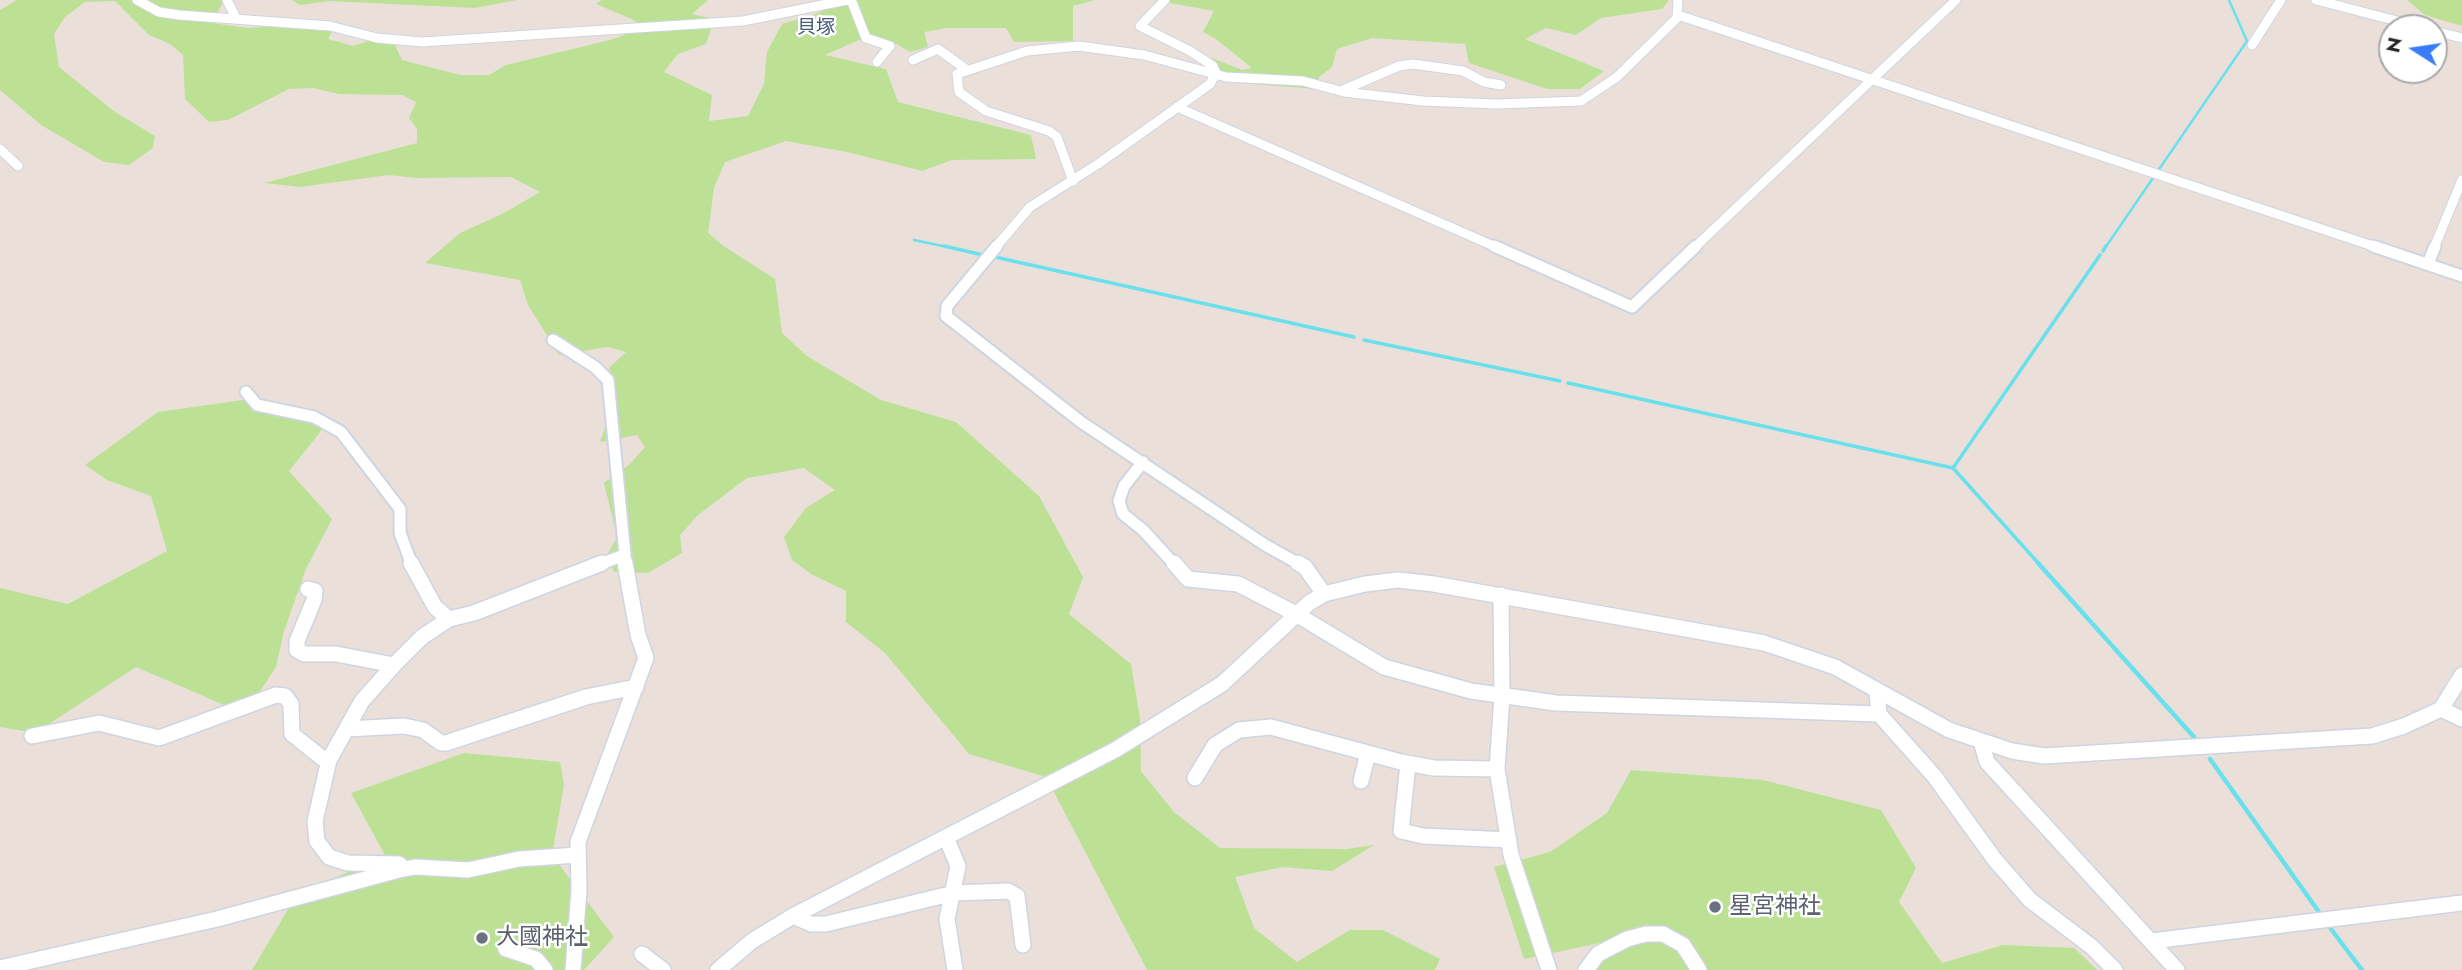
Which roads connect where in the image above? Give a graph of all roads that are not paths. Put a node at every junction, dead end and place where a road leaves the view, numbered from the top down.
1 (137, 0) edge
2 (226, 0) edge
3 (1165, 0) edge
4 (1678, 0) edge
5 (1956, 0) edge
6 (2281, 0) edge
7 (2316, 0) edge
8 (1678, 15) junction
9 (2378, 16) edge
10 (236, 18) junction
11 (2252, 46) dead end
12 (913, 60) dead end
13 (877, 62) dead end
14 (967, 69) junction
15 (1216, 73) junction
16 (1873, 80) junction
17 (1501, 85) dead end
18 (1339, 90) junction
19 (1177, 107) junction
20 (0, 149) edge
21 (18, 166) dead end
22 (2462, 180) edge
23 (1073, 181) junction
24 (2428, 264) junction
25 (2462, 276) edge
26 (553, 340) dead end
27 (246, 392) dead end
28 (1143, 462) junction
29 (624, 555) junction
30 (308, 589) dead end
31 (1324, 594) junction
32 (1501, 595) junction
33 (1296, 614) junction
34 (449, 619) junction
35 (394, 665) junction
36 (2462, 675) edge
37 (636, 687) junction
38 (1877, 691) junction
39 (1502, 696) junction
40 (2441, 709) junction
41 (1879, 714) junction
42 (2462, 719) edge
43 (346, 729) junction
44 (32, 736) dead end
45 (1981, 741) junction
46 (1368, 753) junction
47 (329, 760) junction
48 (1408, 764) junction
49 (1497, 769) junction
50 (1195, 778) dead end
51 (1361, 781) dead end
52 (946, 837) junction
53 (1509, 840) junction
54 (578, 855) junction
55 (406, 869) junction
56 (954, 893) junction
57 (2462, 903) edge
58 (793, 916) junction
59 (2152, 941) junction
60 (1023, 945) dead end
61 (506, 949) dead end
62 (642, 954) dead end
63 (0, 968) edge
64 (545, 970) edge
65 (573, 970) edge
66 (663, 970) edge
67 (718, 970) edge
68 (955, 970) edge
69 (1549, 970) edge
70 (1586, 970) edge
71 (1699, 970) edge
72 (2115, 970) edge
73 (2177, 970) edge

1 - 10 street
2 - 10 street
3 - 15 street
4 - 8 street
5 - 16 street
6 - 11 street
7 - 9 street
8 - 16 street
8 - 18 street
10 - 13 street
12 - 14 street
14 - 15 street
14 - 23 street
15 - 18 street
15 - 19 street
16 - 19 street
16 - 24 street
17 - 18 street
19 - 23 street
20 - 21 street
22 - 24 street
23 - 28 street
24 - 25 street
26 - 29 street
27 - 34 street
28 - 31 street
28 - 33 street
29 - 34 street
29 - 37 street
30 - 35 street
31 - 32 street
31 - 33 street
32 - 38 street
32 - 39 street
33 - 39 street
33 - 52 street
34 - 35 street
35 - 43 street
36 - 40 street
37 - 43 street
37 - 54 street
38 - 41 street
38 - 45 street
39 - 41 street
39 - 49 street
40 - 42 street
40 - 45 street
41 - 72 street
43 - 47 street
44 - 47 street
45 - 59 street
46 - 48 street
46 - 50 street
46 - 51 street
47 - 55 street
48 - 49 street
48 - 53 street
49 - 53 street
52 - 56 street
52 - 58 street
53 - 69 street
54 - 55 street
54 - 65 street
55 - 63 street
56 - 58 street
56 - 60 street
56 - 68 street
57 - 59 street
58 - 67 street
59 - 73 street
61 - 64 street
62 - 66 street
70 - 71 street

